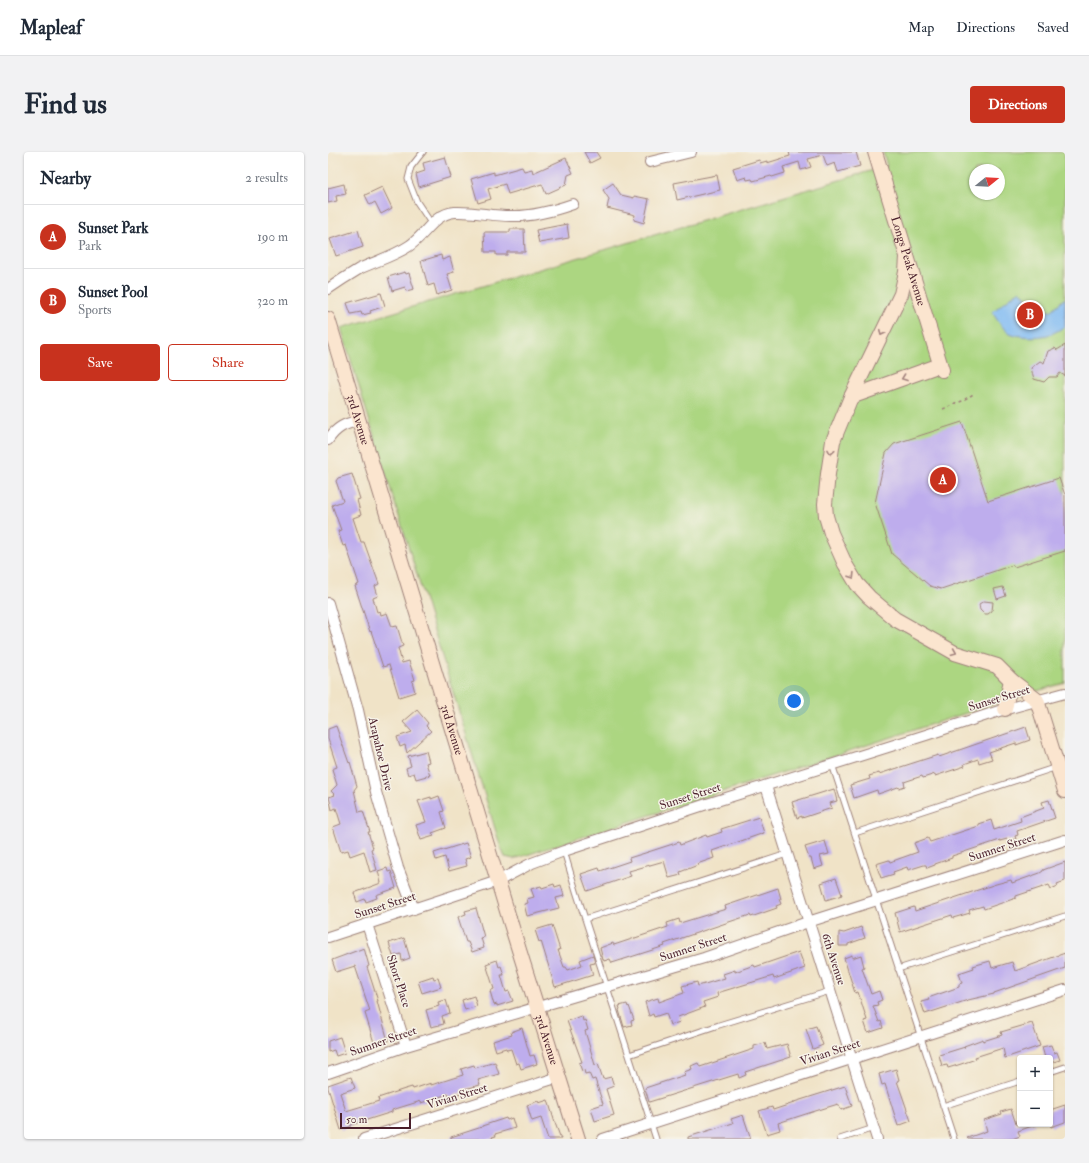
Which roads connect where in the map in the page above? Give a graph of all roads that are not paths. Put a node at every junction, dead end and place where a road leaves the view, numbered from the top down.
1 (423, 152) edge
2 (691, 152) edge
3 (875, 152) edge
4 (650, 162) dead end
5 (573, 204) dead end
6 (431, 223) junction
7 (908, 257) junction
8 (328, 288) edge
9 (920, 299) junction
10 (895, 307) junction
11 (329, 324) edge
12 (851, 397) junction
13 (359, 421) junction
14 (328, 440) edge
15 (328, 603) edge
16 (1011, 680) junction
17 (1065, 693) edge
18 (1037, 700) junction
19 (1005, 709) junction
20 (832, 764) junction
21 (1057, 767) junction
22 (766, 786) junction
23 (1065, 791) edge
24 (854, 833) junction
25 (1065, 840) edge
26 (564, 851) junction
27 (787, 854) junction
28 (498, 881) junction
29 (876, 900) junction
30 (414, 909) junction
31 (1065, 916) edge
32 (585, 919) junction
33 (808, 922) junction
34 (367, 924) junction
35 (328, 937) edge
36 (898, 969) junction
37 (607, 987) junction
38 (1065, 990) edge
39 (830, 991) junction
40 (537, 1008) junction
41 (921, 1037) junction
42 (406, 1046) junction
43 (629, 1055) junction
44 (852, 1059) junction
45 (1065, 1067) edge
46 (1053, 1071) edge
47 (328, 1073) edge
48 (559, 1077) junction
49 (1017, 1082) edge
50 (943, 1106) junction
51 (652, 1124) junction
52 (874, 1128) junction
53 (364, 1139) edge
54 (578, 1139) edge
55 (603, 1139) edge
56 (656, 1139) edge
57 (840, 1139) edge
58 (877, 1139) edge
59 (954, 1139) edge

1 - 6 lane
2 - 4 street
3 - 7 street, Longs Peak Avenue
5 - 6 street
6 - 8 street
7 - 9 street, Longs Peak Avenue
7 - 10 street
9 - 10 street
9 -> 12 street, Longs Peak Avenue
10 -> 12 street
11 - 13 street, 3rd Avenue
12 -> 16 street
13 - 14 street
13 - 28 street, 3rd Avenue
15 - 30 street, Arapahoe Drive
16 - 18 street
16 - 19 street
17 - 18 street, Sunset Street
18 - 19 street, Sunset Street
18 - 21 street
19 - 20 street, Sunset Street
20 - 22 street, Sunset Street
20 - 24 lane
21 - 23 street
21 - 24 lane
22 - 26 street, Sunset Street
22 - 27 street, 6th Avenue
24 - 29 lane
25 - 29 street, Sumner Street
26 - 28 street, Sunset Street
26 - 32 lane
27 - 32 lane
27 - 33 street, 6th Avenue
28 - 30 street, Sunset Street
28 - 40 street, 3rd Avenue
29 - 33 street, Sumner Street
29 - 36 lane
30 - 34 street, Sunset Street
31 - 36 lane
32 - 37 lane
33 - 37 street, Sumner Street
33 - 39 street, 6th Avenue
34 - 35 street, Sunset Street
34 - 42 street, Short Place
36 - 41 lane
37 - 40 street, Sumner Street
37 - 43 lane
38 - 41 street, Vivian Street
39 - 43 lane
39 - 44 street, 6th Avenue
40 - 42 street, Sumner Street
40 - 48 street, 3rd Avenue
41 - 44 street, Vivian Street
41 - 50 lane
42 - 47 street, Sumner Street
43 - 51 lane
44 - 51 street, Vivian Street
44 - 52 street, 6th Avenue
45 - 46 lane
48 - 53 street, Vivian Street
48 - 54 street, 3rd Avenue
49 - 50 lane
50 - 59 lane
51 - 55 street, Vivian Street
51 - 56 lane
52 - 57 lane
52 - 58 street, 6th Avenue

